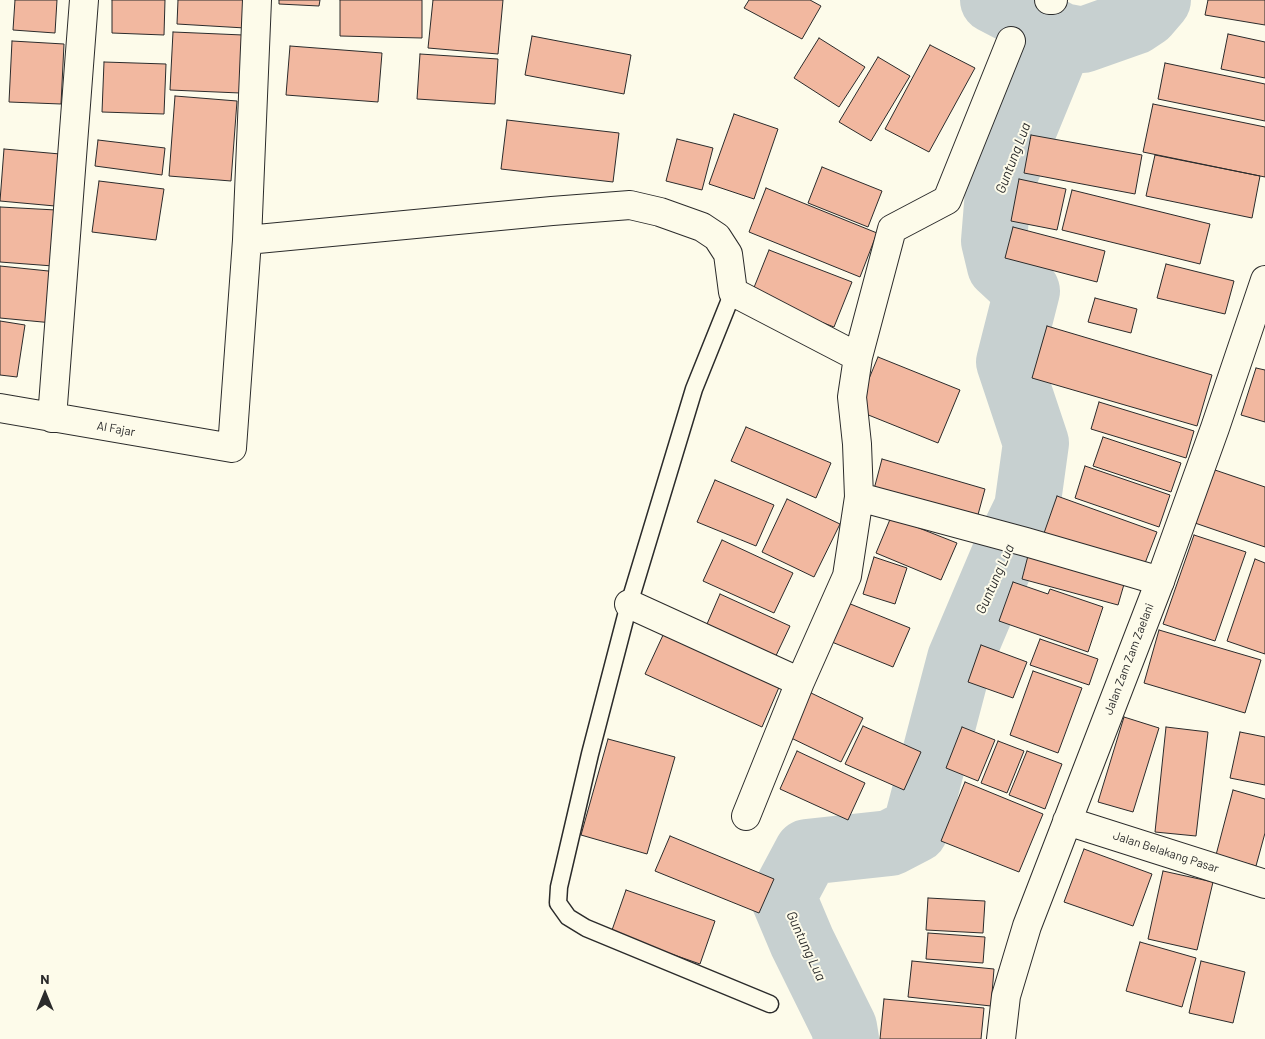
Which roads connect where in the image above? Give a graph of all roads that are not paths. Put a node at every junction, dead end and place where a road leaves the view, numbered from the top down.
1 (84, 0) edge
2 (256, 0) edge
3 (1010, 41) dead end
4 (247, 240) junction
5 (1265, 280) edge
6 (733, 292) junction
7 (858, 357) junction
8 (0, 408) edge
9 (52, 418) junction
10 (859, 497) junction
11 (1160, 581) junction
12 (629, 604) junction
13 (800, 682) junction
14 (746, 816) dead end
15 (1068, 821) junction
16 (1265, 884) edge
17 (770, 1004) dead end
18 (1001, 1039) edge

1 - 9 street
2 - 4 street
3 - 7 street
4 - 6 street
4 - 9 street, Al Fajar
5 - 11 street, Jalan Zam Zam Zaelani
6 - 7 street
6 - 12 lane
7 - 10 street
8 - 9 street, Al Fajar
10 - 11 street
10 - 13 street
11 - 15 street, Jalan Zam Zam Zaelani
12 - 13 street
12 - 17 lane
13 - 14 street
15 - 16 street, Jalan Belakang Pasar
15 - 18 street, Jalan Zam Zam Zaelani

